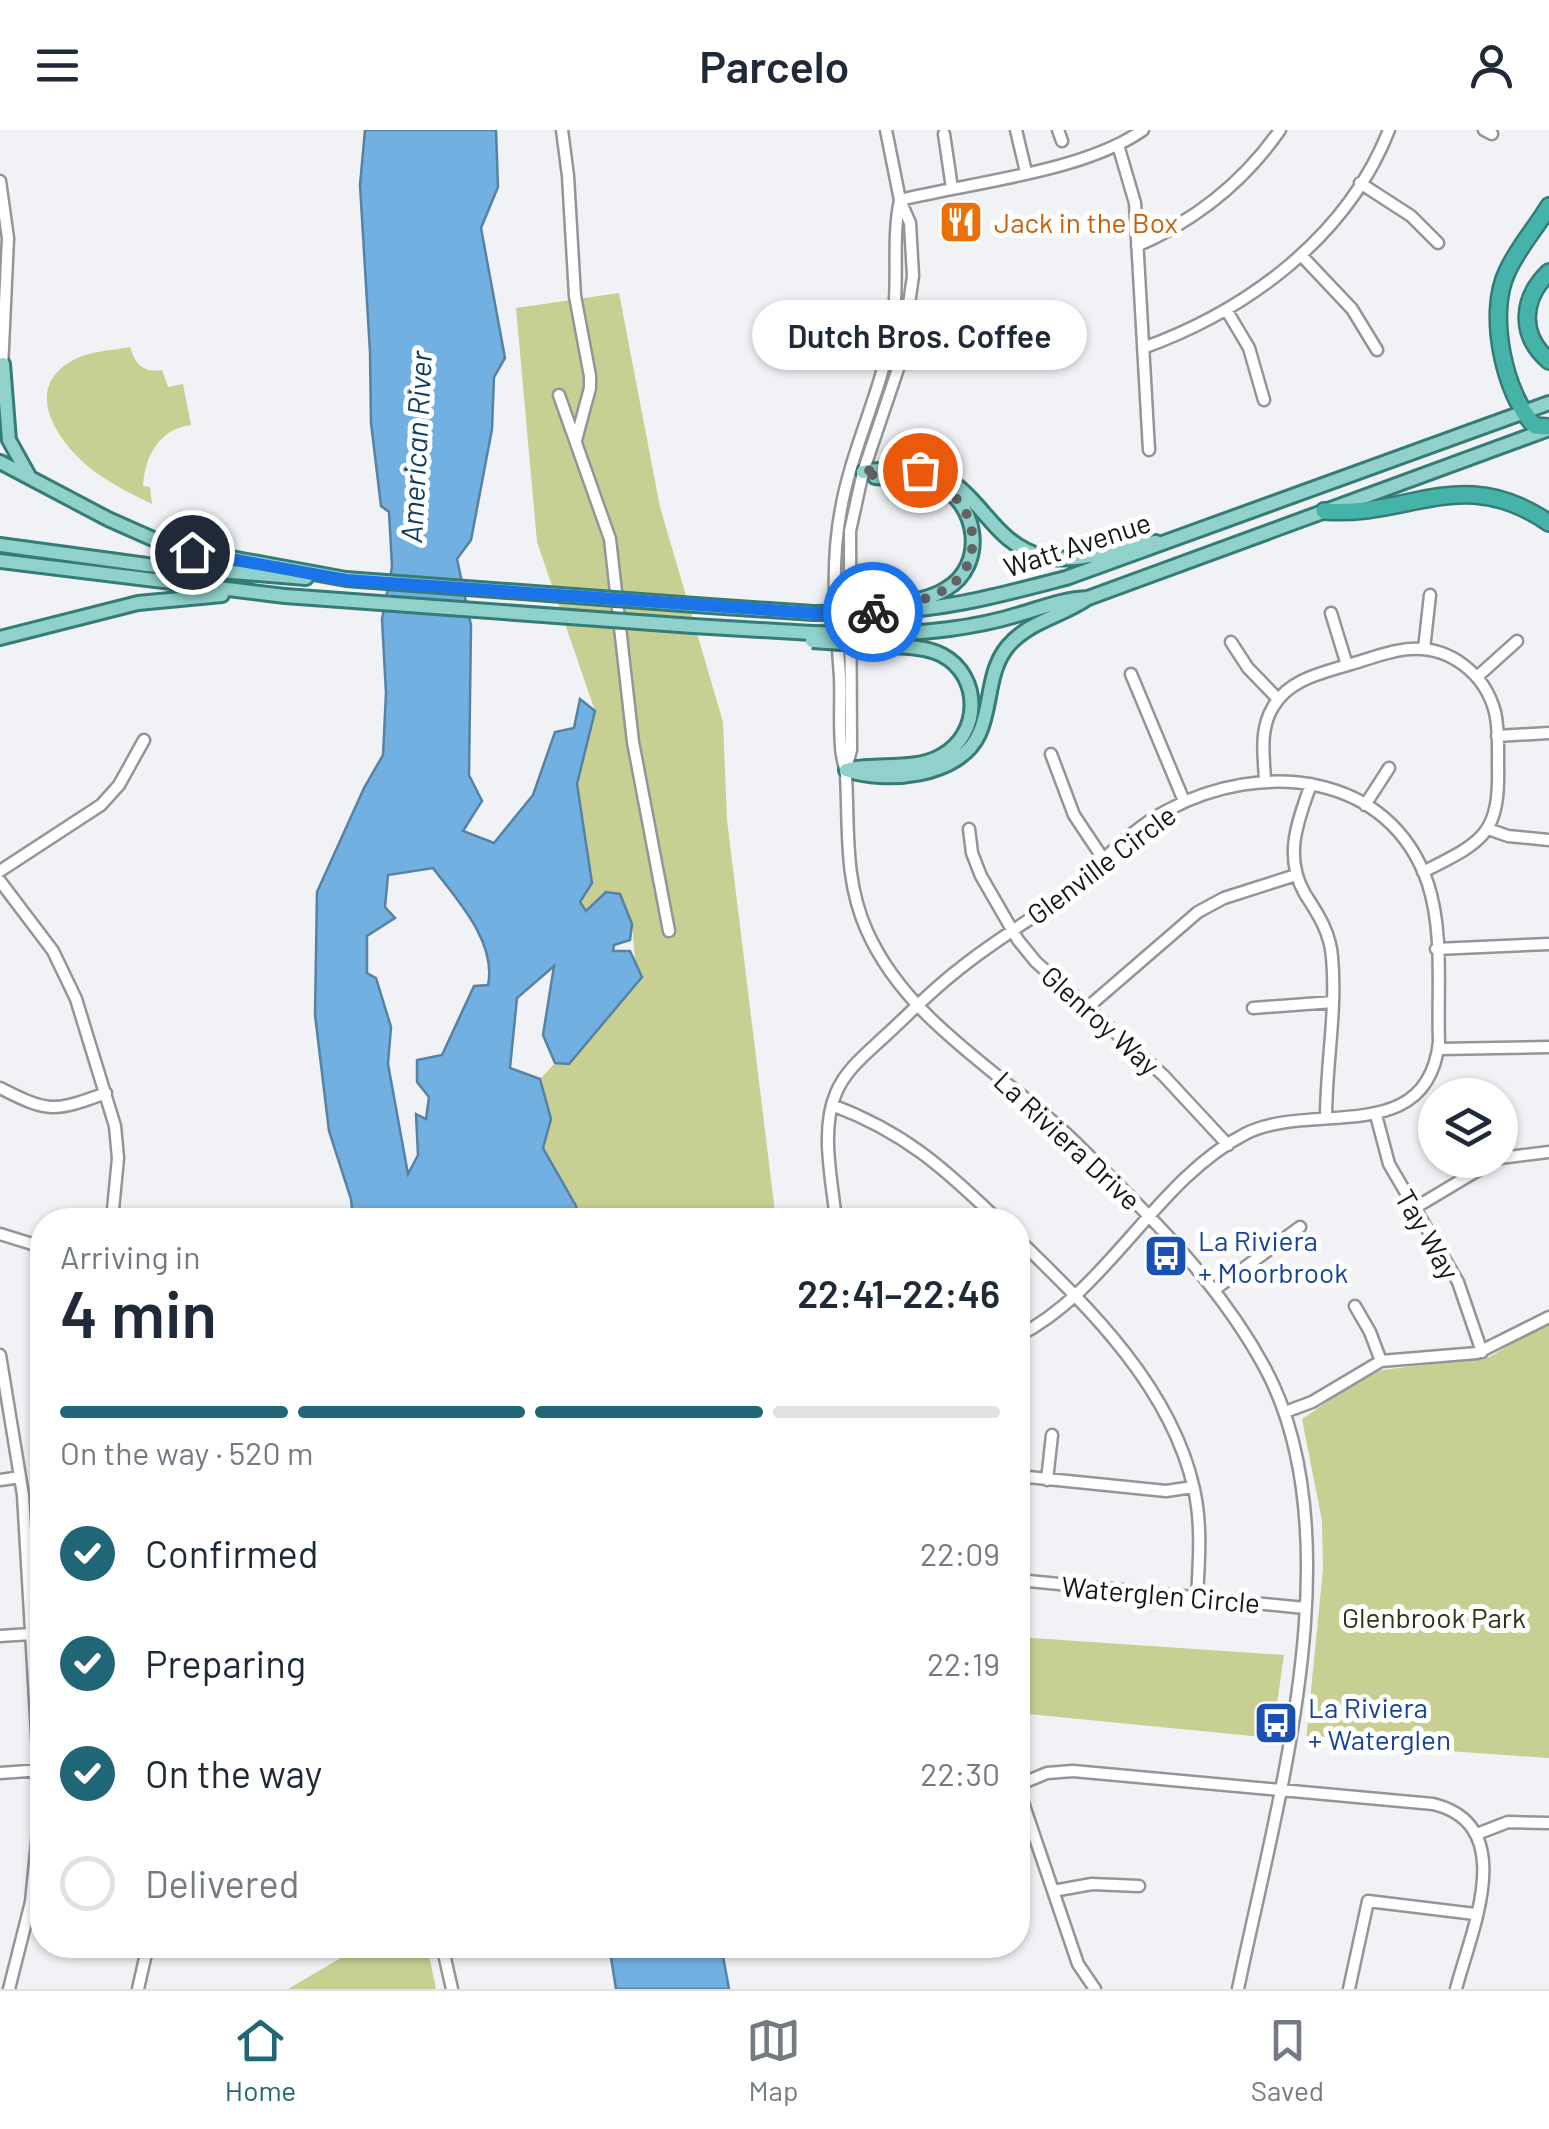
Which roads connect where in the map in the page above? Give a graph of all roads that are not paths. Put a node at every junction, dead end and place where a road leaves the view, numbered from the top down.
1 (562, 130) edge
2 (886, 130) edge
3 (1016, 130) edge
4 (1143, 130) edge
5 (1280, 130) edge
6 (1389, 130) edge
7 (944, 134) dead end
8 (1118, 145) junction
9 (1026, 172) junction
10 (0, 181) edge
11 (1360, 184) junction
12 (952, 188) junction
13 (900, 200) junction
14 (1549, 206) edge
15 (1438, 244) dead end
16 (1138, 246) junction
17 (1300, 255) junction
18 (1549, 272) edge
19 (897, 278) junction
20 (4, 284) edge
21 (1228, 310) junction
22 (905, 336) junction
23 (1144, 348) junction
24 (1377, 350) dead end
25 (1543, 356) edge
26 (3, 364) junction
27 (0, 385) edge
28 (559, 395) dead end
29 (1264, 400) dead end
30 (1549, 403) edge
31 (1522, 413) junction
32 (1549, 428) edge
33 (576, 442) junction
34 (1150, 450) dead end
35 (0, 462) edge
36 (862, 472) junction
37 (30, 478) junction
38 (1324, 511) junction
39 (1549, 523) edge
40 (1175, 538) junction
41 (0, 545) edge
42 (0, 561) edge
43 (286, 572) junction
44 (240, 592) junction
45 (1430, 595) dead end
46 (1088, 598) junction
47 (874, 612) junction
48 (1331, 613) dead end
49 (1, 638) edge
50 (873, 639) junction
51 (1517, 641) dead end
52 (1231, 642) dead end
53 (1424, 649) junction
54 (1346, 666) junction
55 (1131, 674) dead end
56 (1477, 677) junction
57 (1278, 699) junction
58 (1549, 733) edge
59 (1497, 736) junction
60 (144, 740) dead end
61 (1050, 754) dead end
62 (1389, 768) dead end
63 (846, 770) junction
64 (1266, 781) junction
65 (1311, 784) junction
66 (1184, 801) junction
67 (1364, 804) junction
68 (969, 829) dead end
69 (1488, 829) junction
70 (1549, 840) edge
71 (1104, 860) junction
72 (0, 871) edge
73 (1423, 872) junction
74 (1296, 875) junction
75 (0, 881) edge
76 (1013, 930) junction
77 (669, 931) dead end
78 (1549, 944) edge
79 (1436, 949) junction
80 (1333, 1002) junction
81 (917, 1006) junction
82 (1088, 1007) junction
83 (1254, 1008) dead end
84 (1549, 1046) edge
85 (1438, 1049) junction
86 (0, 1088) edge
87 (106, 1094) junction
88 (832, 1104) junction
89 (1376, 1115) junction
90 (1326, 1118) junction
91 (1228, 1145) junction
92 (1549, 1152) edge
93 (1518, 1156) edge
94 (1465, 1178) edge
95 (113, 1208) edge
96 (835, 1208) edge
97 (986, 1208) edge
98 (1413, 1209) junction
99 (1151, 1216) junction
100 (1300, 1227) dead end
101 (3, 1235) edge
102 (30, 1243) edge
103 (0, 1248) edge
104 (1030, 1251) edge
105 (1214, 1290) junction
106 (1076, 1295) junction
107 (1354, 1306) dead end
108 (1549, 1317) edge
109 (1030, 1329) edge
110 (1482, 1352) junction
111 (0, 1356) edge
112 (1381, 1361) junction
113 (1285, 1412) junction
114 (1052, 1435) dead end
115 (20, 1477) junction
116 (1030, 1478) edge
117 (0, 1480) edge
118 (1047, 1480) junction
119 (1194, 1487) junction
120 (1030, 1581) edge
121 (1197, 1598) junction
122 (30, 1608) edge
123 (1305, 1608) junction
124 (30, 1634) edge
125 (0, 1636) edge
126 (30, 1771) edge
127 (0, 1774) edge
128 (1030, 1781) edge
129 (1278, 1790) junction
130 (1030, 1824) edge
131 (1549, 1824) edge
132 (1477, 1834) junction
133 (1139, 1886) dead end
134 (1052, 1891) junction
135 (30, 1904) edge
136 (1475, 1914) junction
137 (145, 1958) edge
138 (445, 1958) edge
139 (9, 1989) edge
140 (138, 1989) edge
141 (452, 1989) edge
142 (1095, 1989) edge
143 (1238, 1989) edge
144 (1349, 1989) edge
145 (1456, 1989) edge

1 - 33 street
2 - 13 street, La Riviera Drive
3 - 9 street
4 - 8 street
5 - 16 street
6 - 11 street
7 - 12 street
8 - 9 street
8 - 16 street
9 - 12 street
10 - 20 street
11 - 15 street
11 - 17 street
12 - 13 street
13 - 19 street, La Riviera Drive
13 - 22 street, La Riviera Drive
14 - 31 highway
16 - 23 street
17 - 21 street
17 - 24 street
18 - 25 highway
19 - 22 street
19 - 63 street, La Riviera Drive
20 - 26 street
21 - 23 street
21 - 29 street
22 - 36 street, La Riviera Drive
23 - 34 street
26 - 27 street
26 - 37 main road
28 - 33 street
30 - 31 main road, Watt Avenue
31 - 32 highway
31 - 40 main road, Watt Avenue
32 - 38 main road, Watt Avenue
33 - 77 street
35 - 37 main road
36 - 40 main road
36 - 47 main road
36 - 63 street, La Riviera Drive
37 - 43 main road
38 - 39 highway
38 - 46 main road, Watt Avenue
40 - 47 main road, Watt Avenue
41 - 43 main road, Watt Avenue
42 - 44 main road
43 - 47 main road, Watt Avenue, bridge
44 - 49 main road
44 - 50 main road, bridge
45 - 53 street
46 - 50 main road, Watt Avenue
46 - 63 main road
48 - 54 street
50 - 63 main road
51 - 56 street
52 - 57 street
53 - 54 street
53 - 56 street
54 - 57 street
55 - 66 street
56 - 59 street
57 - 64 street
58 - 59 street
59 - 69 street
60 - 72 street
61 - 71 street
62 - 67 street
63 - 81 street, La Riviera Drive
64 - 65 street, Glenville Circle
64 - 66 street, Glenville Circle
65 - 67 street, Glenville Circle
65 - 74 street
66 - 71 street, Glenville Circle
67 - 73 street, Glenville Circle
68 - 76 street, Glenroy Way
69 - 70 street
69 - 73 street
71 - 76 street, Glenville Circle
73 - 79 street, Glenville Circle
74 - 80 street
74 - 82 street
75 - 87 street
76 - 81 street, Glenville Circle
76 - 82 street, Glenroy Way
78 - 79 street
79 - 85 street, Glenville Circle
80 - 83 street
80 - 90 street
81 - 88 street
81 - 99 street, La Riviera Drive
82 - 91 street, Glenroy Way
84 - 85 street
85 - 89 street, Glenville Circle
86 - 87 street
87 - 95 street
88 - 96 street
88 - 97 street
89 - 90 street, Glenville Circle
89 - 98 street, Tay Way
90 - 91 street, Glenville Circle
91 - 99 street, Glenville Circle
92 - 93 street
94 - 98 street
98 - 110 street, Tay Way
99 - 105 street, La Riviera Drive
99 - 106 street, Glenville Circle
100 - 105 street
101 - 102 street
101 - 103 street
104 - 106 street
105 - 113 street, La Riviera Drive
106 - 109 street, Glenville Circle
106 - 119 street
107 - 112 street
108 - 110 street
110 - 112 street
111 - 115 street
112 - 113 street
113 - 123 street, La Riviera Drive
114 - 118 street
115 - 117 street
115 - 122 street
116 - 118 street
118 - 119 street
119 - 121 street
120 - 121 street, Waterglen Circle
121 - 123 street, Waterglen Circle
123 - 129 street, La Riviera Drive
124 - 125 street
126 - 127 street
128 - 129 street
129 - 132 street
129 - 143 street, La Riviera Drive
130 - 134 street
131 - 132 street
132 - 136 street
133 - 134 street
134 - 142 street
135 - 139 street
136 - 144 street
136 - 145 street
137 - 140 street
138 - 141 street

